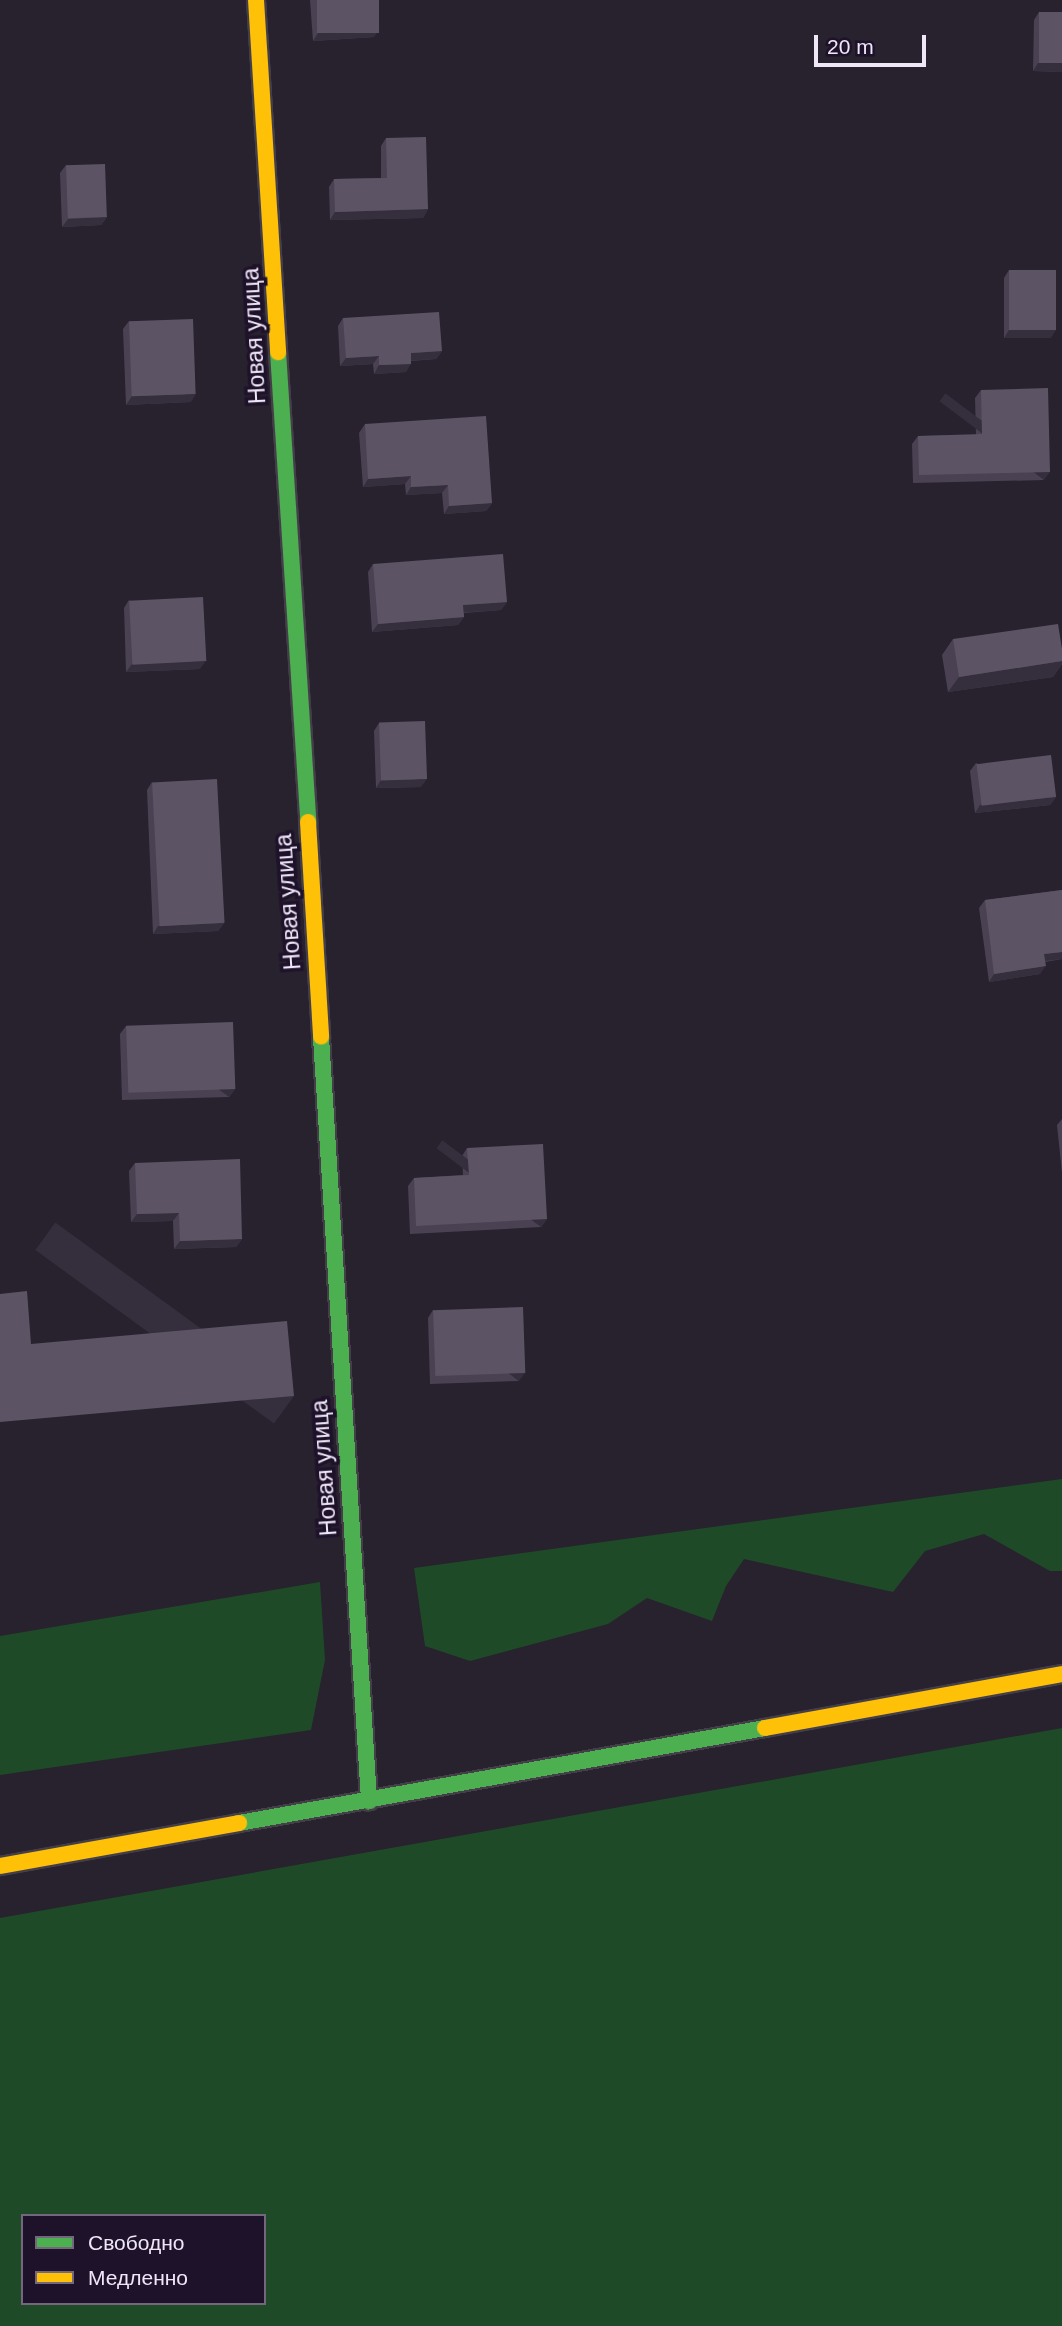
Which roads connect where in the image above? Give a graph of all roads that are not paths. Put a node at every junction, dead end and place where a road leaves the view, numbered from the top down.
1 (256, 0) edge
2 (1062, 1674) edge
3 (369, 1801) junction
4 (0, 1866) edge

1 - 3 street, Новая улица
2 - 3 street
3 - 4 street

